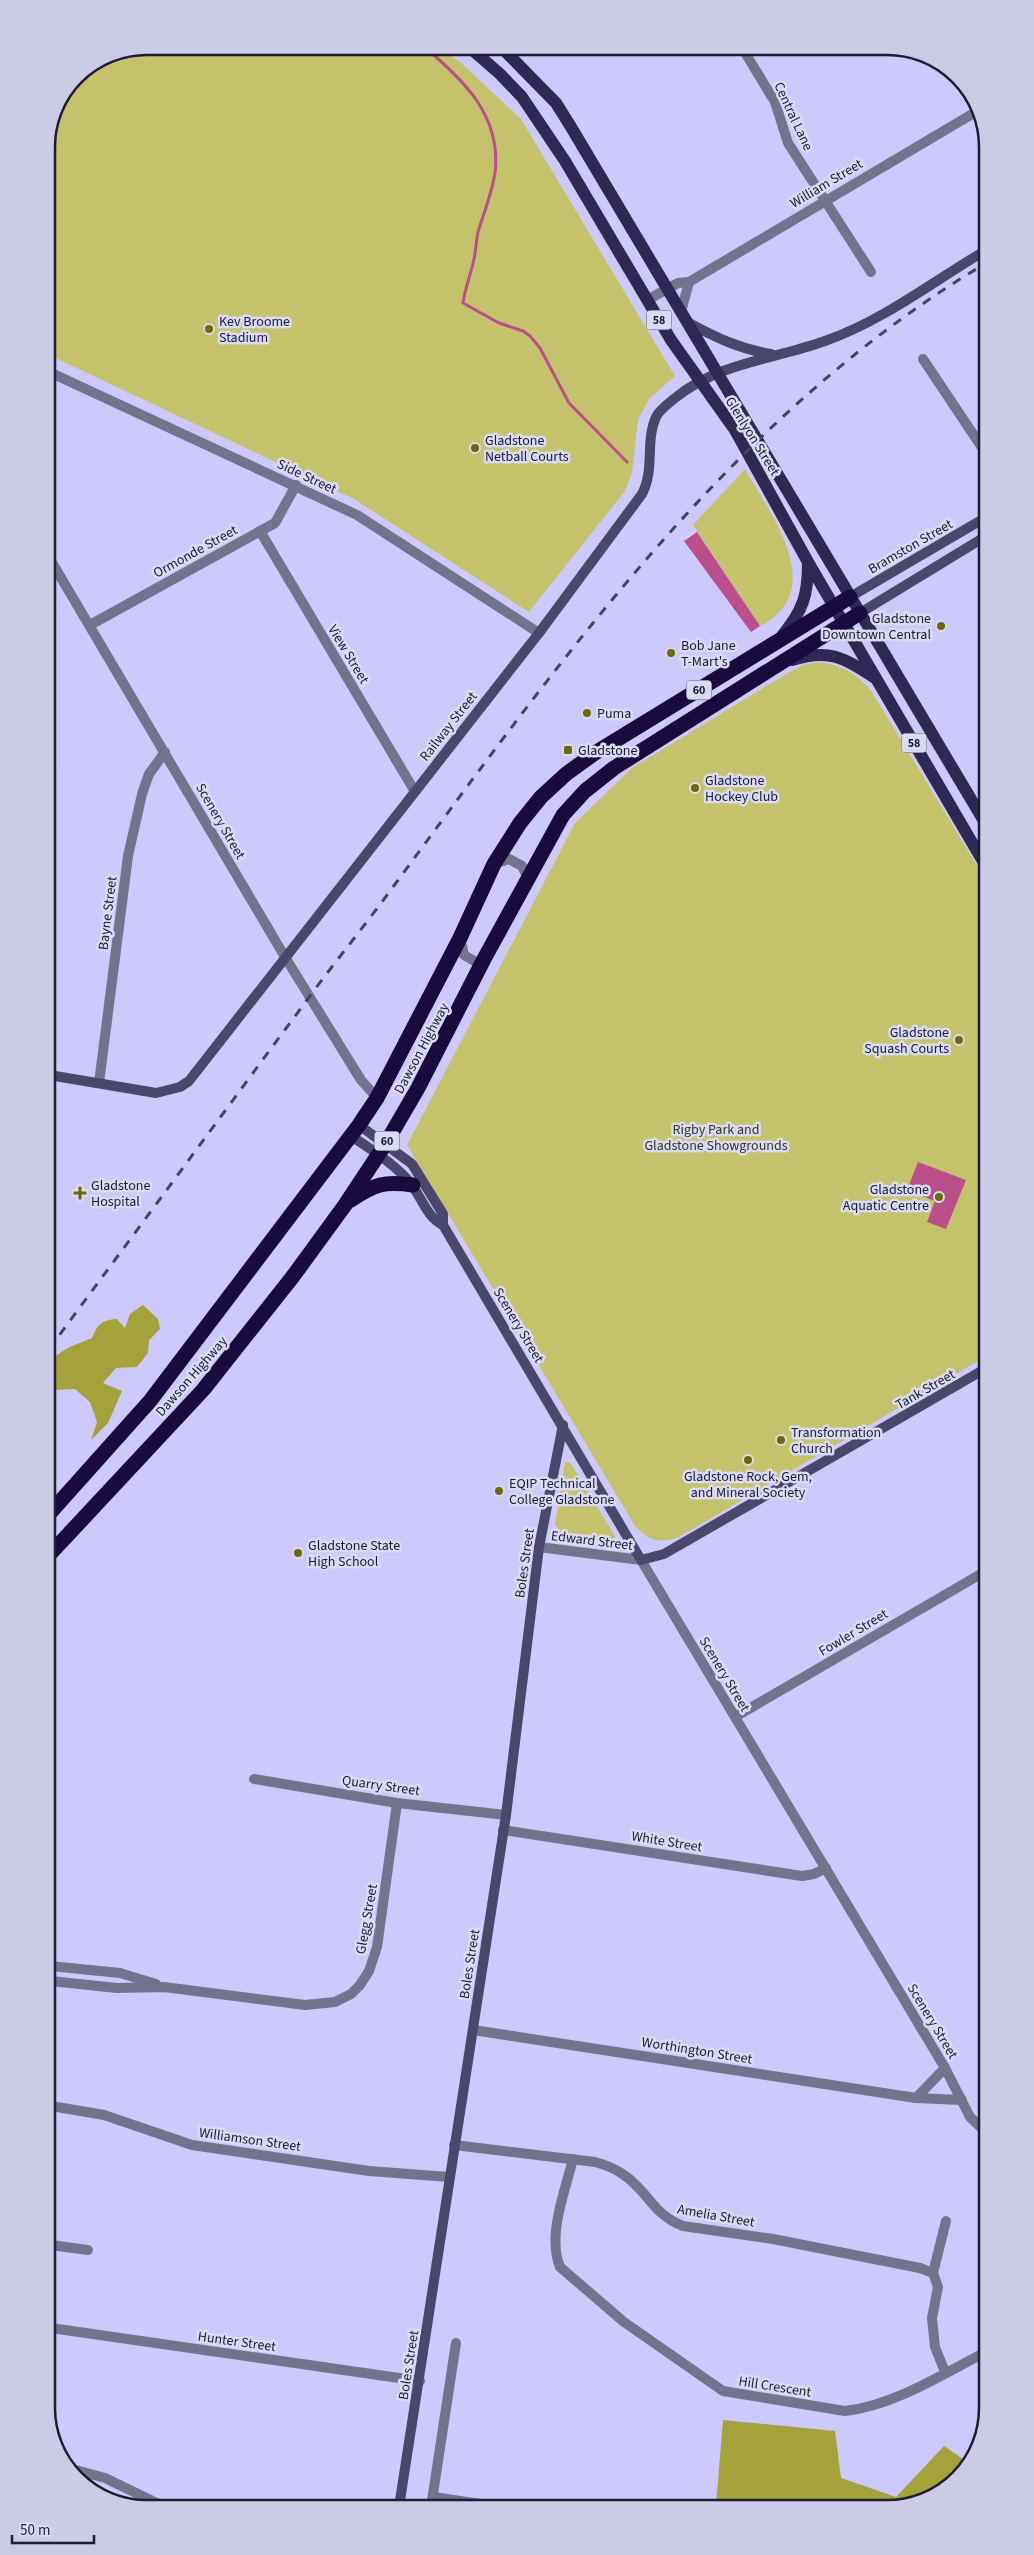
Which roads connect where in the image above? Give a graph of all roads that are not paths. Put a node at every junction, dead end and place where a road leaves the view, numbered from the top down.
1 (478, 55) edge
2 (509, 55) edge
3 (746, 55) edge
4 (972, 114) edge
5 (825, 200) junction
6 (979, 254) edge
7 (871, 272) dead end
8 (689, 282) junction
9 (667, 288) junction
10 (647, 300) junction
11 (684, 317) junction
12 (779, 355) junction
13 (923, 359) dead end
14 (718, 373) junction
15 (55, 376) edge
16 (699, 382) junction
17 (979, 443) edge
18 (296, 485) junction
19 (979, 521) edge
20 (260, 531) junction
21 (979, 541) edge
22 (808, 562) junction
23 (55, 567) edge
24 (850, 597) junction
25 (834, 606) junction
26 (860, 613) junction
27 (844, 623) junction
28 (90, 625) junction
29 (539, 633) junction
30 (779, 640) junction
31 (771, 667) junction
32 (877, 679) junction
33 (165, 752) junction
34 (414, 790) junction
35 (979, 813) edge
36 (979, 854) edge
37 (494, 864) junction
38 (528, 878) junction
39 (460, 938) junction
40 (285, 957) junction
41 (484, 960) junction
42 (55, 1076) edge
43 (98, 1083) junction
44 (377, 1098) junction
45 (355, 1131) junction
46 (382, 1149) junction
47 (413, 1185) junction
48 (345, 1205) junction
49 (444, 1225) junction
50 (979, 1373) edge
51 (563, 1425) junction
52 (55, 1508) edge
53 (539, 1547) junction
54 (55, 1549) edge
55 (641, 1560) junction
56 (979, 1575) edge
57 (735, 1717) junction
58 (254, 1779) dead end
59 (397, 1803) junction
60 (506, 1815) junction
61 (503, 1830) junction
62 (826, 1868) junction
63 (55, 1966) edge
64 (55, 1982) edge
65 (164, 1987) junction
66 (473, 2030) junction
67 (945, 2068) junction
68 (916, 2098) junction
69 (962, 2100) junction
70 (55, 2107) edge
71 (979, 2125) edge
72 (454, 2145) junction
73 (573, 2159) junction
74 (449, 2177) junction
75 (946, 2221) dead end
76 (55, 2246) edge
77 (88, 2250) dead end
78 (933, 2273) junction
79 (55, 2329) edge
80 (456, 2342) dead end
81 (979, 2355) edge
82 (945, 2372) junction
83 (420, 2381) junction
84 (81, 2471) edge
85 (150, 2500) edge
86 (400, 2500) edge
87 (432, 2500) edge

1 - 10 main road, Glenlyon Street / 58
2 - 9 main road, Glenlyon Street / 58
3 - 5 street, Central Lane
4 - 5 street, William Street
5 - 7 street, Central Lane
5 - 8 street, William Street
6 - 12 street, Railway Street
8 - 9 street, William Street
8 - 11 street
9 - 10 street, William Street
9 - 11 main road, Glenlyon Street / 58
10 - 16 main road, Glenlyon Street / 58
11 - 12 street
11 - 14 main road, Glenlyon Street / 58
12 - 14 street, Railway Street
13 - 17 street
14 - 16 street, Railway Street
14 - 24 main road, Glenlyon Street / 58
15 - 18 street, Side Street
16 - 22 main road, Glenlyon Street / 58
16 - 29 street, Railway Street
18 - 20 street, Ormonde Street
18 - 29 street, Side Street
19 - 24 street, Bramston Street
20 - 28 street, Ormonde Street
20 - 34 street, View Street
21 - 26 street
22 - 25 main road, Glenlyon Street / 58
22 - 30 main road
23 - 28 street, Scenery Street
24 - 25 highway, Dawson Highway / 60
24 - 26 main road, Glenlyon Street / 58
25 - 27 main road, Glenlyon Street / 58
25 - 30 highway, Dawson Highway / 60
26 - 27 highway, Dawson Highway / 60
26 - 35 main road, Glenlyon Street / 58
27 - 31 highway, Dawson Highway / 60
27 - 32 main road, Glenlyon Street / 58
28 - 33 street, Scenery Street
29 - 34 street, Railway Street
30 - 37 highway, Dawson Highway / 60
31 - 32 main road, 60
31 - 38 highway, Dawson Highway / 60
32 - 36 main road, Glenlyon Street / 58
33 - 40 street, Scenery Street
33 - 43 street, Bayne Street
34 - 40 street, Railway Street
37 - 38 street
37 - 39 highway, Dawson Highway / 60
38 - 41 highway, Dawson Highway / 60
39 - 41 street
39 - 44 highway, Dawson Highway / 60
40 - 43 street, Railway Street
40 - 44 street, Scenery Street
41 - 46 highway, Dawson Highway / 60
42 - 43 street
44 - 45 highway, Dawson Highway / 60
45 - 46 street, Scenery Street
45 - 52 highway, Dawson Highway / 60
46 - 47 street, Scenery Street
46 - 48 highway, Dawson Highway / 60
46 - 49 street, Scenery Street
47 - 48 highway
47 - 49 street, Scenery Street
48 - 54 highway, Dawson Highway / 60
49 - 51 street, Scenery Street
50 - 55 street, Tank Street
51 - 53 street, Boles Street
51 - 55 street, Scenery Street
53 - 55 street, Edward Street
53 - 60 street, Boles Street
55 - 57 street, Scenery Street
56 - 57 street, Fowler Street
57 - 62 street, Scenery Street
58 - 59 street, Quarry Street
59 - 60 street, Quarry Street
59 - 65 street, Glegg Street
60 - 61 street, Boles Street
61 - 62 street, White Street
61 - 66 street, Boles Street
62 - 67 street, Scenery Street
63 - 65 street, Glegg Street
64 - 65 street, Glegg Street
66 - 68 street, Worthington Street
66 - 72 street, Boles Street
67 - 68 street
67 - 69 street, Scenery Street
68 - 69 street, Worthington Street
69 - 71 street, Scenery Street
70 - 74 street, Williamson Street
72 - 73 street, Amelia Street
72 - 74 street, Boles Street
73 - 78 street, Amelia Street
73 - 82 street, Hill Crescent
74 - 83 street, Boles Street
75 - 78 street
76 - 77 street
78 - 82 street
79 - 83 street, Hunter Street
80 - 87 street
81 - 82 street, Hill Crescent
83 - 86 street, Boles Street
84 - 85 street

